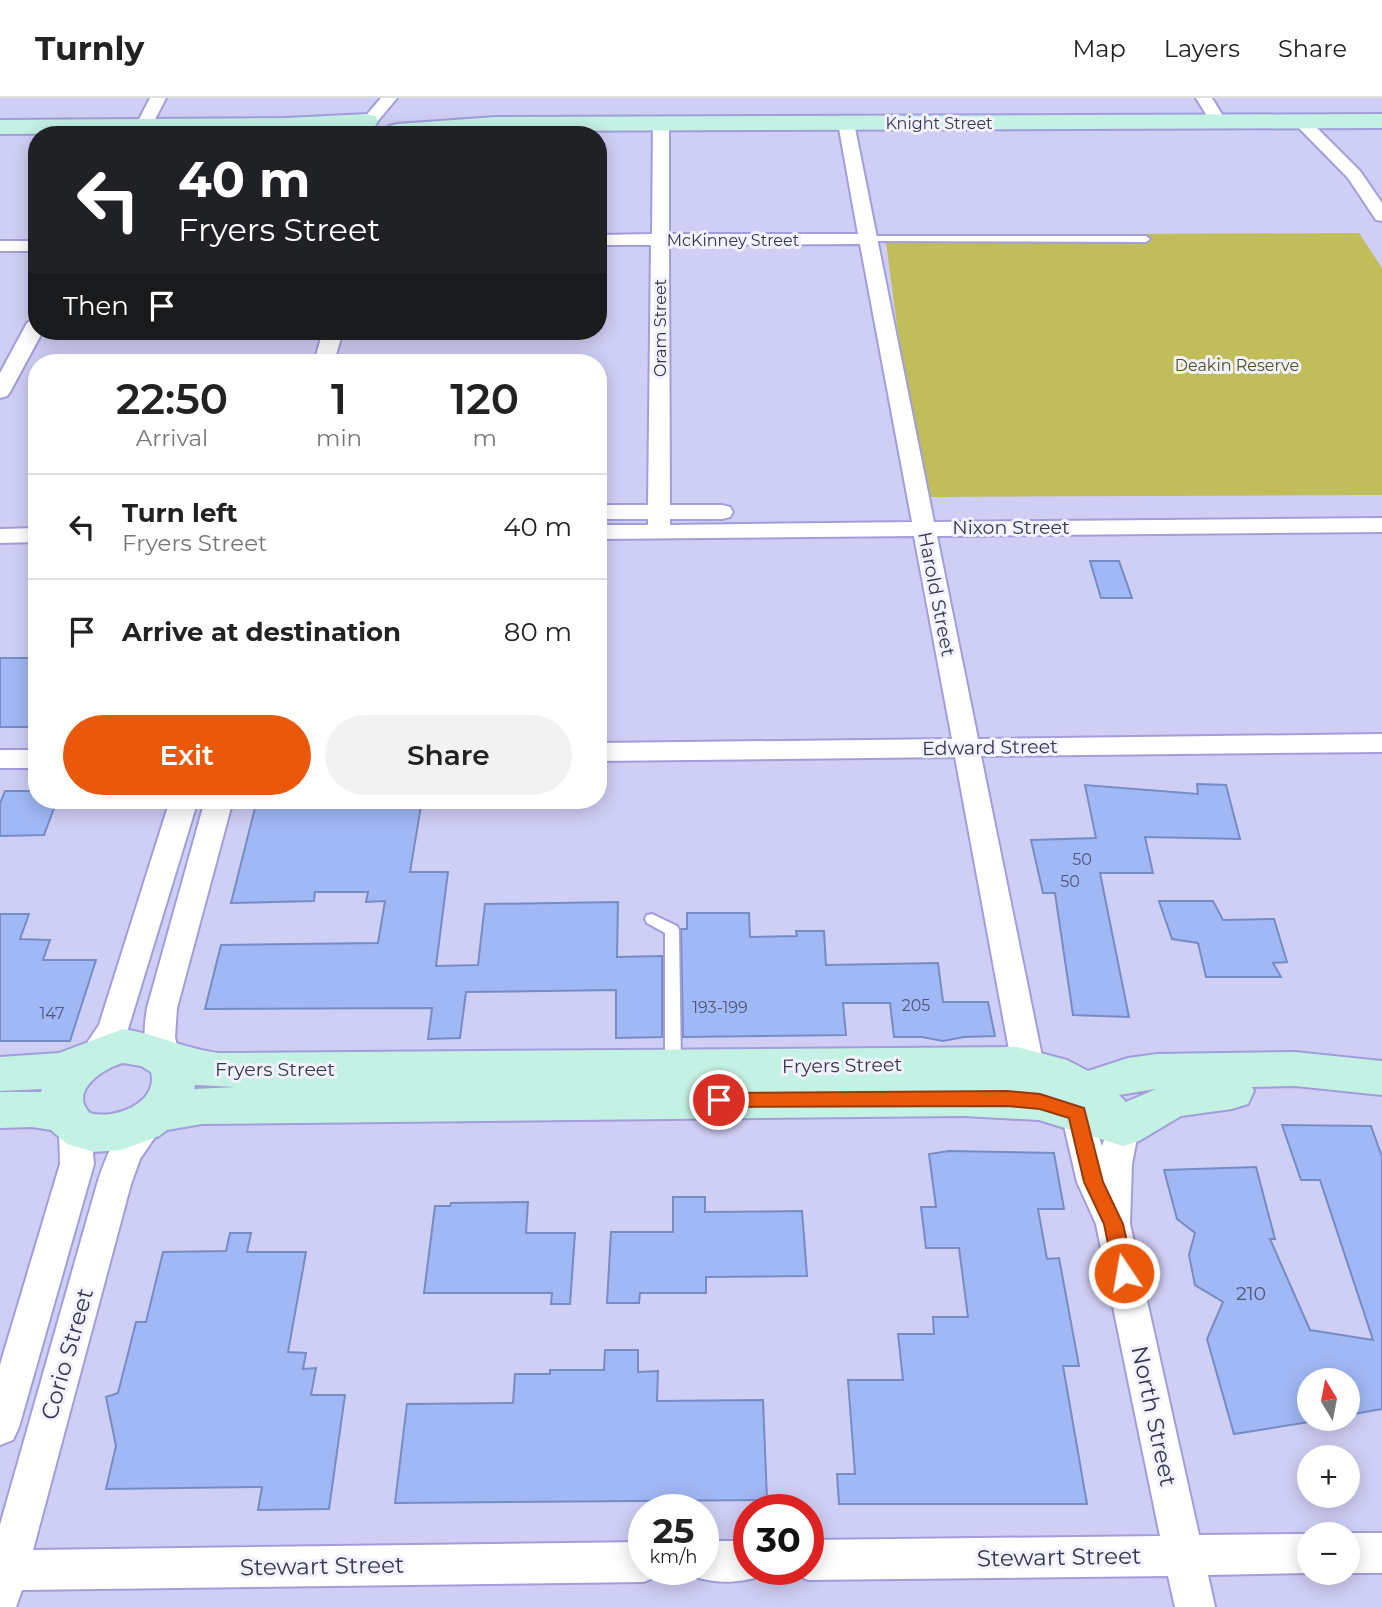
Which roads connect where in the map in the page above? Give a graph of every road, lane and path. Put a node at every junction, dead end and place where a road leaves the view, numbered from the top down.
1 (158, 98) edge
2 (1204, 98) edge
3 (1218, 121) junction
4 (1301, 121) junction
5 (1328, 121) junction
6 (1382, 121) edge
7 (383, 123) edge
8 (846, 123) junction
9 (661, 124) junction
10 (143, 126) edge
11 (257, 126) edge
12 (0, 127) edge
13 (28, 128) edge
14 (1354, 175) junction
15 (1382, 216) edge
16 (868, 239) junction
17 (1146, 239) dead end
18 (607, 240) edge
19 (660, 240) junction
20 (0, 246) edge
21 (28, 246) edge
22 (28, 340) edge
23 (0, 392) edge
24 (1382, 509) edge
25 (607, 513) edge
26 (0, 518) edge
27 (28, 518) edge
28 (923, 519) junction
29 (659, 522) junction
30 (1382, 525) edge
31 (607, 531) edge
32 (28, 535) edge
33 (0, 536) edge
34 (1382, 743) edge
35 (967, 748) junction
36 (607, 752) edge
37 (0, 759) edge
38 (28, 759) edge
39 (181, 809) edge
40 (217, 809) edge
41 (652, 919) dead end
42 (89, 1058) junction
43 (165, 1058) junction
44 (1028, 1066) junction
45 (673, 1067) junction
46 (0, 1074) edge
47 (1381, 1078) edge
48 (961, 1081) junction
49 (583, 1084) junction
50 (1083, 1102) junction
51 (0, 1110) edge
52 (154, 1117) junction
53 (68, 1119) junction
54 (1123, 1128) junction
55 (1114, 1224) junction
56 (0, 1427) edge
57 (1360, 1553) edge
58 (1382, 1553) edge
59 (1297, 1554) edge
60 (1184, 1556) junction
61 (824, 1560) edge
62 (628, 1562) edge
63 (3, 1578) edge
64 (1195, 1607) edge

1 - 10 street
2 - 3 street
3 - 4 street, Knight Street
3 - 8 street, Knight Street
4 - 5 street, Knight Street
4 - 14 street
5 - 6 street, Knight Street
5 - 14 street
7 - 9 street, Knight Street
7 - 11 street, Knight Street
8 - 9 street, Knight Street
8 - 16 street, Harold Street
9 - 19 street, Oram Street
12 - 13 street, Knight Street
14 - 15 street
16 - 17 lane
16 - 19 street, McKinney Street
16 - 28 street, Harold Street
18 - 19 street, McKinney Street
19 - 29 street, Oram Street
20 - 21 street
22 - 23 street
24 - 28 street, Nixon Street
25 - 29 street, Nixon Street
26 - 27 street
28 - 29 street, Nixon Street
28 - 30 street, Nixon Street
28 - 35 street, Harold Street
29 - 31 street, Nixon Street
32 - 33 street
34 - 35 street, Edward Street
35 - 36 street, Edward Street
35 - 44 street, Harold Street
37 - 38 street
39 - 42 street
40 - 43 street
41 - 45 lane
42 - 43 street
42 - 46 street
42 - 53 street
43 - 49 street, Fryers Street
43 - 52 street
44 - 48 street, Fryers Street
44 - 50 street, Fryers Street
45 - 48 street, Fryers Street
45 - 49 street, Fryers Street
47 - 50 street
47 - 54 street
48 - 49 street, Fryers Street
48 - 50 street, Fryers Street
49 - 52 street, Fryers Street
50 - 54 street
50 - 55 street, North Street
51 - 53 street
52 - 53 street
52 - 63 street, Corio Street
53 - 56 street
54 - 55 street, North Street
55 - 60 street, North Street
57 - 58 street
59 - 60 street, Stewart Street
60 - 61 street, Stewart Street
60 - 64 street, North Street
62 - 63 street, Stewart Street

